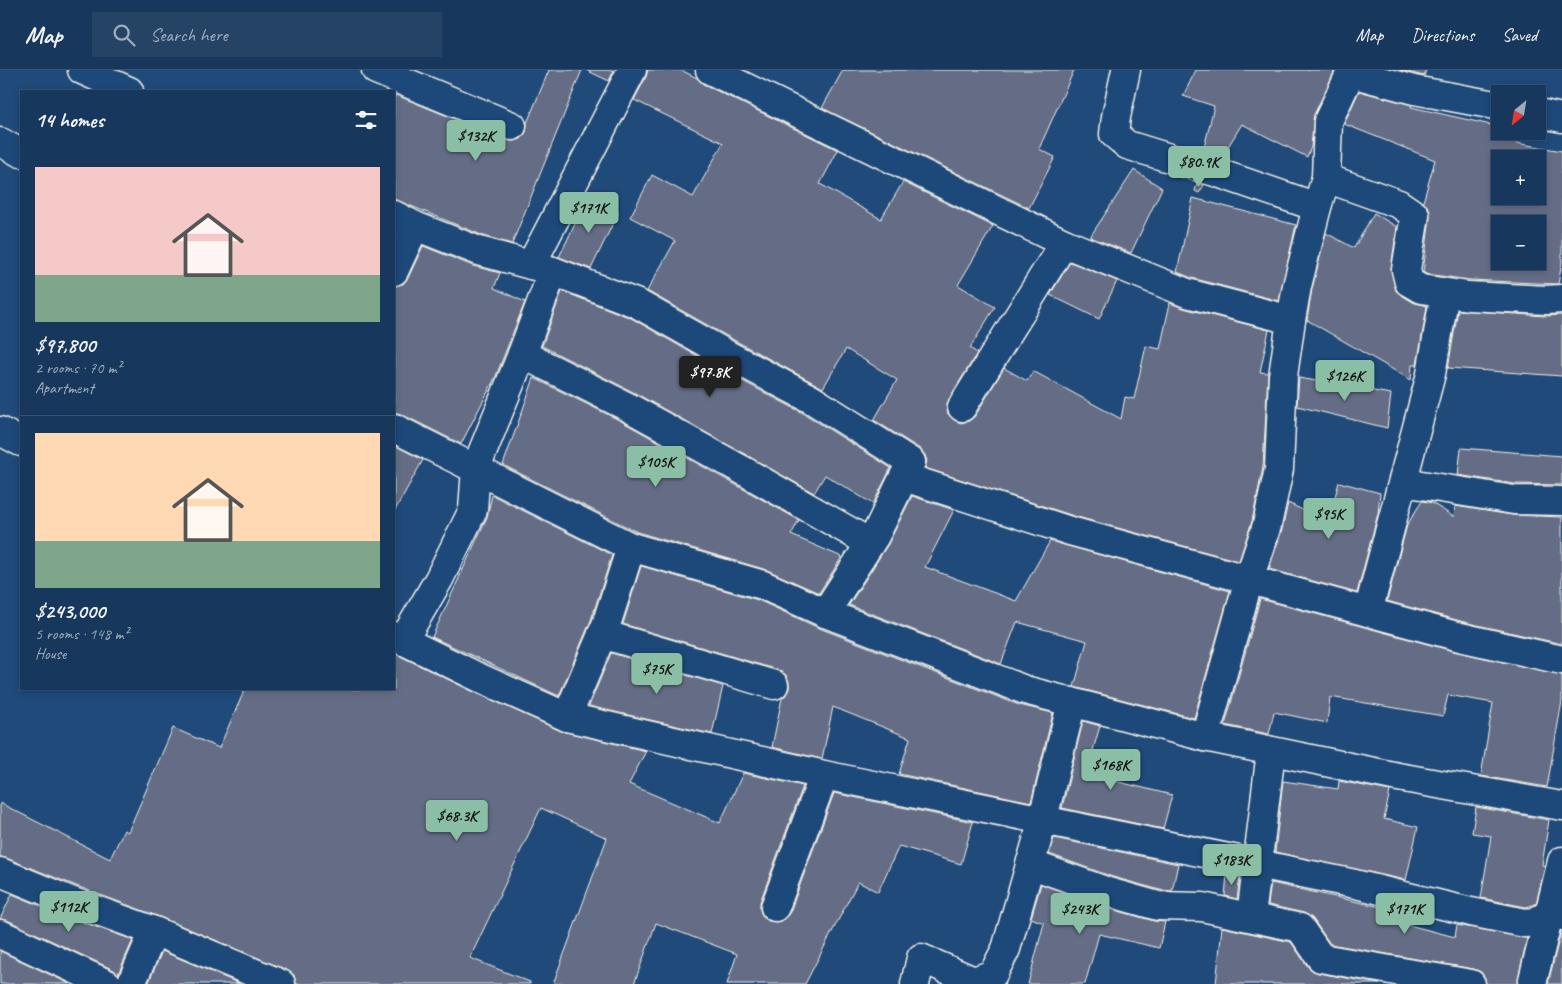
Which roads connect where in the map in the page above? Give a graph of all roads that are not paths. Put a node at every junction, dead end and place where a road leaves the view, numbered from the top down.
1 (82, 70) edge
2 (376, 70) edge
3 (632, 70) edge
4 (710, 70) edge
5 (1126, 70) edge
6 (1352, 71) edge
7 (126, 90) edge
8 (1491, 104) edge
9 (1546, 115) edge
10 (1562, 118) edge
11 (512, 126) dead end
12 (0, 142) edge
13 (20, 152) edge
14 (1326, 178) junction
15 (1317, 207) junction
16 (405, 221) edge
17 (1064, 243) junction
18 (395, 266) edge
19 (542, 268) junction
20 (1445, 293) junction
21 (1562, 300) edge
22 (1291, 320) junction
23 (522, 354) junction
24 (962, 406) dead end
25 (395, 428) edge
26 (0, 431) edge
27 (20, 441) edge
28 (476, 468) junction
29 (904, 477) junction
30 (1403, 482) junction
31 (1562, 501) edge
32 (870, 543) junction
33 (631, 547) junction
34 (1250, 579) junction
35 (1368, 612) junction
36 (825, 614) junction
37 (602, 634) junction
38 (398, 638) edge
39 (1562, 660) edge
40 (774, 685) dead end
41 (1072, 702) junction
42 (567, 717) junction
43 (1205, 737) junction
44 (1271, 751) junction
45 (824, 775) junction
46 (1562, 806) edge
47 (1042, 821) junction
48 (1562, 861) edge
49 (1030, 864) junction
50 (1257, 864) junction
51 (0, 872) edge
52 (775, 907) dead end
53 (1555, 915) edge
54 (1251, 918) junction
55 (154, 931) junction
56 (0, 934) edge
57 (108, 984) edge
58 (131, 984) edge
59 (281, 984) edge
60 (915, 984) edge
61 (1471, 984) edge
62 (1532, 984) edge

1 - 7 street
2 - 11 street
3 - 19 street
4 - 17 street
5 - 15 street
6 - 8 street
6 - 14 street
9 - 10 street
12 - 13 street
14 - 15 street
14 - 20 street
15 - 22 street
16 - 18 street
16 - 19 street
17 - 22 street
17 - 24 street
19 - 23 street
19 - 29 street
20 - 21 street
20 - 30 street
22 - 34 street
23 - 28 street
23 - 32 street
25 - 28 street
26 - 27 street
28 - 33 street
28 - 38 street
29 - 32 street
29 - 34 street
30 - 31 street
30 - 35 street
32 - 36 street
33 - 36 street
33 - 37 street
34 - 35 street
34 - 43 street
35 - 39 street
36 - 41 street
37 - 40 street
37 - 42 street
38 - 42 street
41 - 43 street
41 - 47 street
42 - 45 street
43 - 44 street
44 - 46 street
44 - 50 street
45 - 47 street
45 - 52 street
47 - 49 street
47 - 50 street
48 - 53 street
49 - 54 street
49 - 60 street
50 - 53 street
50 - 54 street
51 - 55 street
53 - 62 street
54 - 61 street
55 - 58 street
55 - 59 street
56 - 57 street

